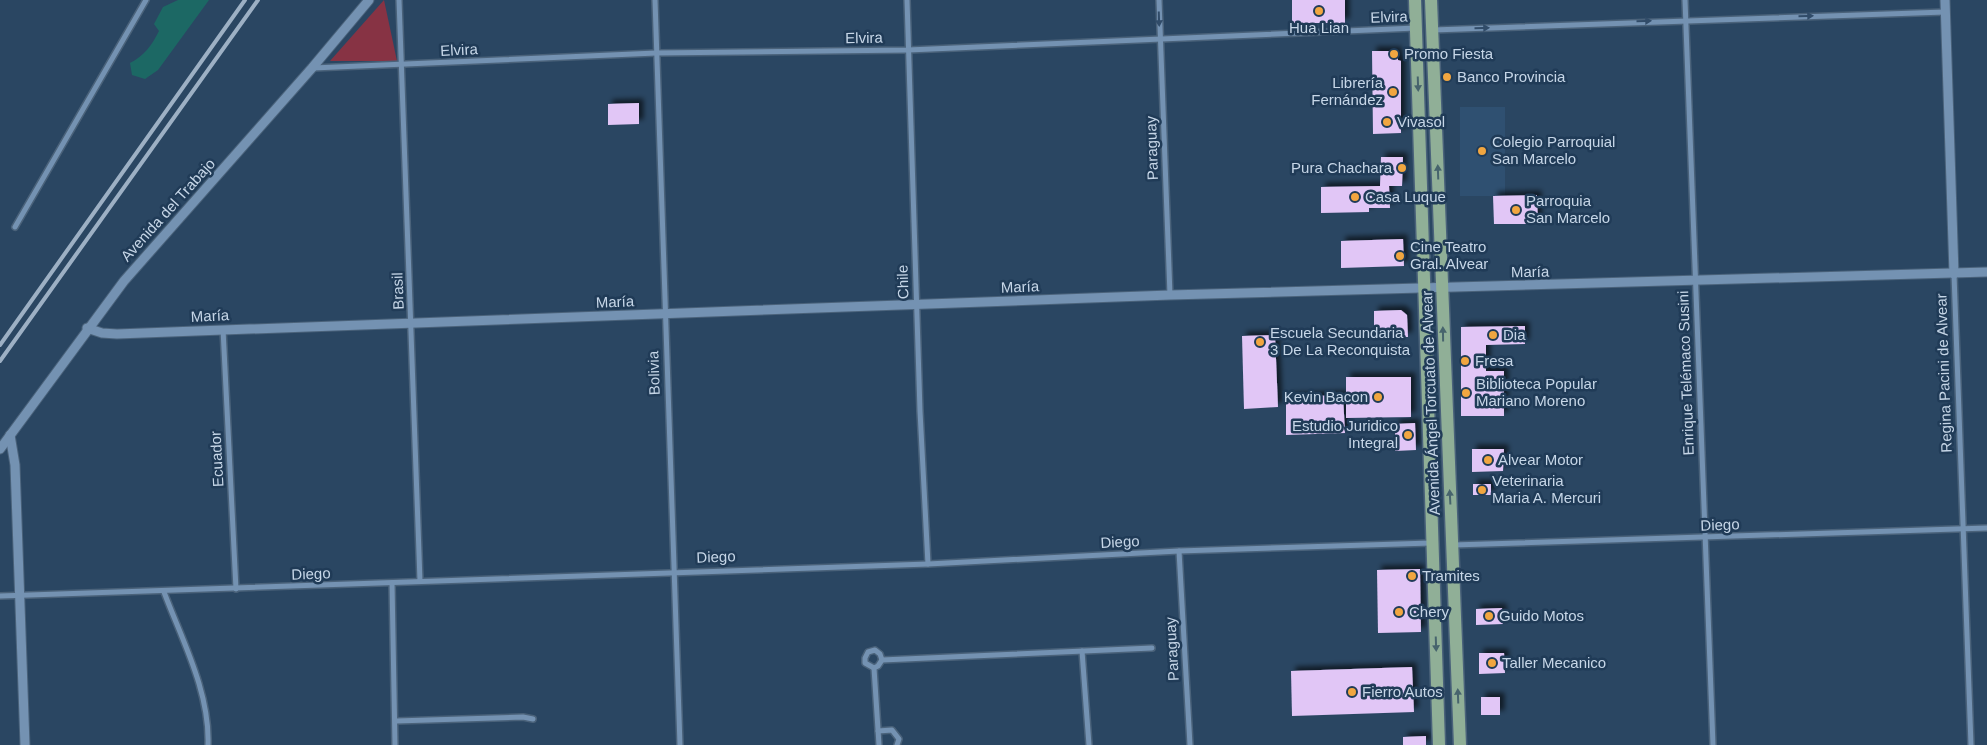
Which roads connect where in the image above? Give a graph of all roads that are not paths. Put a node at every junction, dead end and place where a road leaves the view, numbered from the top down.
1 (146, 0) edge
2 (369, 0) edge
3 (399, 0) edge
4 (655, 0) edge
5 (906, 0) edge
6 (1159, 0) edge
7 (1415, 0) edge
8 (1432, 0) edge
9 (1686, 0) edge
10 (1945, 0) edge
11 (1945, 12) junction
12 (1686, 20) junction
13 (1416, 28) junction
14 (1433, 30) junction
15 (1160, 39) junction
16 (908, 50) junction
17 (656, 53) junction
18 (403, 65) junction
19 (312, 68) junction
20 (15, 227) dead end
21 (1987, 272) edge
22 (1954, 274) junction
23 (1695, 282) junction
24 (1424, 287) junction
25 (1442, 288) junction
26 (1170, 296) junction
27 (917, 304) junction
28 (664, 314) junction
29 (411, 323) junction
30 (87, 328) junction
31 (223, 329) junction
32 (10, 435) junction
33 (0, 449) edge
34 (1987, 528) edge
35 (1963, 529) junction
36 (1705, 538) junction
37 (1432, 543) junction
38 (1453, 546) junction
39 (1179, 551) junction
40 (928, 564) junction
41 (675, 571) junction
42 (420, 581) junction
43 (392, 583) junction
44 (236, 589) junction
45 (164, 592) junction
46 (19, 595) junction
47 (0, 596) edge
48 (1152, 648) dead end
49 (1082, 650) junction
50 (882, 660) junction
51 (874, 668) junction
52 (533, 719) dead end
53 (396, 721) junction
54 (878, 732) junction
55 (24, 745) edge
56 (208, 745) edge
57 (395, 745) edge
58 (680, 745) edge
59 (879, 745) edge
60 (896, 745) edge
61 (1089, 745) edge
62 (1190, 745) edge
63 (1439, 745) edge
64 (1460, 745) edge
65 (1713, 745) edge
66 (1971, 745) edge

1 - 20 street
2 - 19 street, Avenida del Trabajo
3 - 18 street, Brasil
4 - 17 street, Bolivia
5 - 16 street, Chile
6 -> 15 street, Paraguay
7 - 13 main road, Avenida Ángel Torcuato de Alvear
8 - 14 main road, Avenida Ángel Torcuato de Alvear
9 - 12 street, Enrique Telémaco Susini
10 - 11 street, Regina Pacini de Alvear
12 -> 11 street
11 - 22 street, Regina Pacini de Alvear
14 -> 12 street
12 - 23 street, Enrique Telémaco Susini
13 - 15 street, Elvira
13 -> 24 main road, Avenida Ángel Torcuato de Alvear
25 -> 14 main road, Avenida Ángel Torcuato de Alvear
15 - 16 street, Elvira
15 - 26 street, Paraguay
16 - 17 street, Elvira
16 - 27 street, Chile
17 - 18 street, Elvira
17 - 28 street, Bolivia
18 - 19 street, Elvira
18 - 29 street, Brasil
19 - 30 street, Avenida del Trabajo
21 - 22 street, María
22 - 23 street, María
22 - 35 street, Regina Pacini de Alvear
23 - 25 street, María
23 - 36 street, Enrique Telémaco Susini
24 - 25 street, María
24 - 26 street, María
24 - 37 main road, Avenida Ángel Torcuato de Alvear
38 -> 25 main road, Avenida Ángel Torcuato de Alvear
26 - 27 street, María
27 - 28 street, María
27 - 40 street, Chile
28 - 29 street, María
28 - 41 street, Bolivia
29 - 31 street, María
29 - 42 street, Brasil
30 - 31 street, María
30 - 32 street, Avenida del Trabajo
31 - 44 street, Ecuador
32 - 33 street, Avenida del Trabajo
32 - 46 street
34 - 35 street, Diego
35 - 36 street, Diego
35 - 66 street, Regina Pacini de Alvear
36 - 38 street, Diego
36 - 65 street, Enrique Telémaco Susini
37 - 39 street, Diego
37 -> 63 main road, Avenida Ángel Torcuato de Alvear
64 -> 38 main road, Avenida Ángel Torcuato de Alvear
39 - 40 street, Diego
39 - 62 street, Paraguay
40 - 41 street, Diego
41 - 42 street, Diego
41 - 58 street, Bolivia
42 - 43 street, Diego
43 - 44 street, Diego
43 - 53 street
44 - 45 street, Diego
45 - 46 street, Diego
45 - 56 street
46 - 47 street, Diego
46 - 55 street
48 - 49 street
49 - 50 street
49 - 61 street
50 - 51 street
50 - 51 street
51 - 54 street
52 - 53 street
53 - 57 street
54 - 59 street
54 - 60 street

